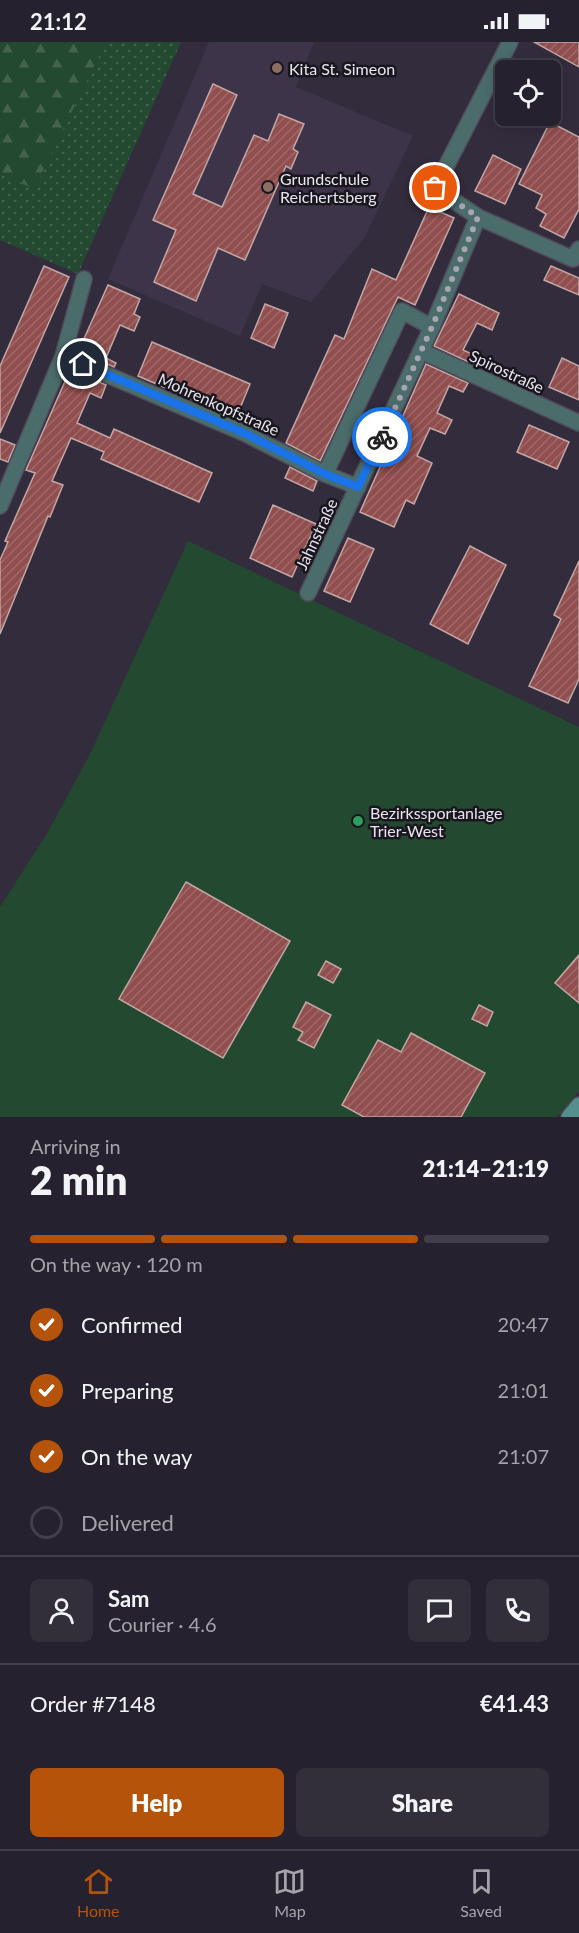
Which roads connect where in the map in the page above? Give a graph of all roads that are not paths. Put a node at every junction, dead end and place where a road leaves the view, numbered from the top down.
1 (510, 42) edge
2 (478, 217) junction
3 (579, 249) edge
4 (84, 279) dead end
5 (432, 327) junction
6 (421, 351) junction
7 (63, 356) junction
8 (579, 423) edge
9 (325, 474) junction
10 (358, 487) junction
11 (0, 506) edge
12 (308, 592) dead end
13 (579, 1105) edge
14 (569, 1117) edge

1 - 2 street
2 - 3 street
2 - 5 street, Jahnstraße
4 - 7 street
5 - 6 street, Jahnstraße
5 - 9 street, Jahnstraße
6 - 8 street, Spirostraße
6 - 10 street, Jahnstraße
7 - 9 street, Mohrenkopfstraße
7 - 11 street
9 - 10 street, Mohrenkopfstraße
10 - 12 street, Jahnstraße
13 - 14 street

